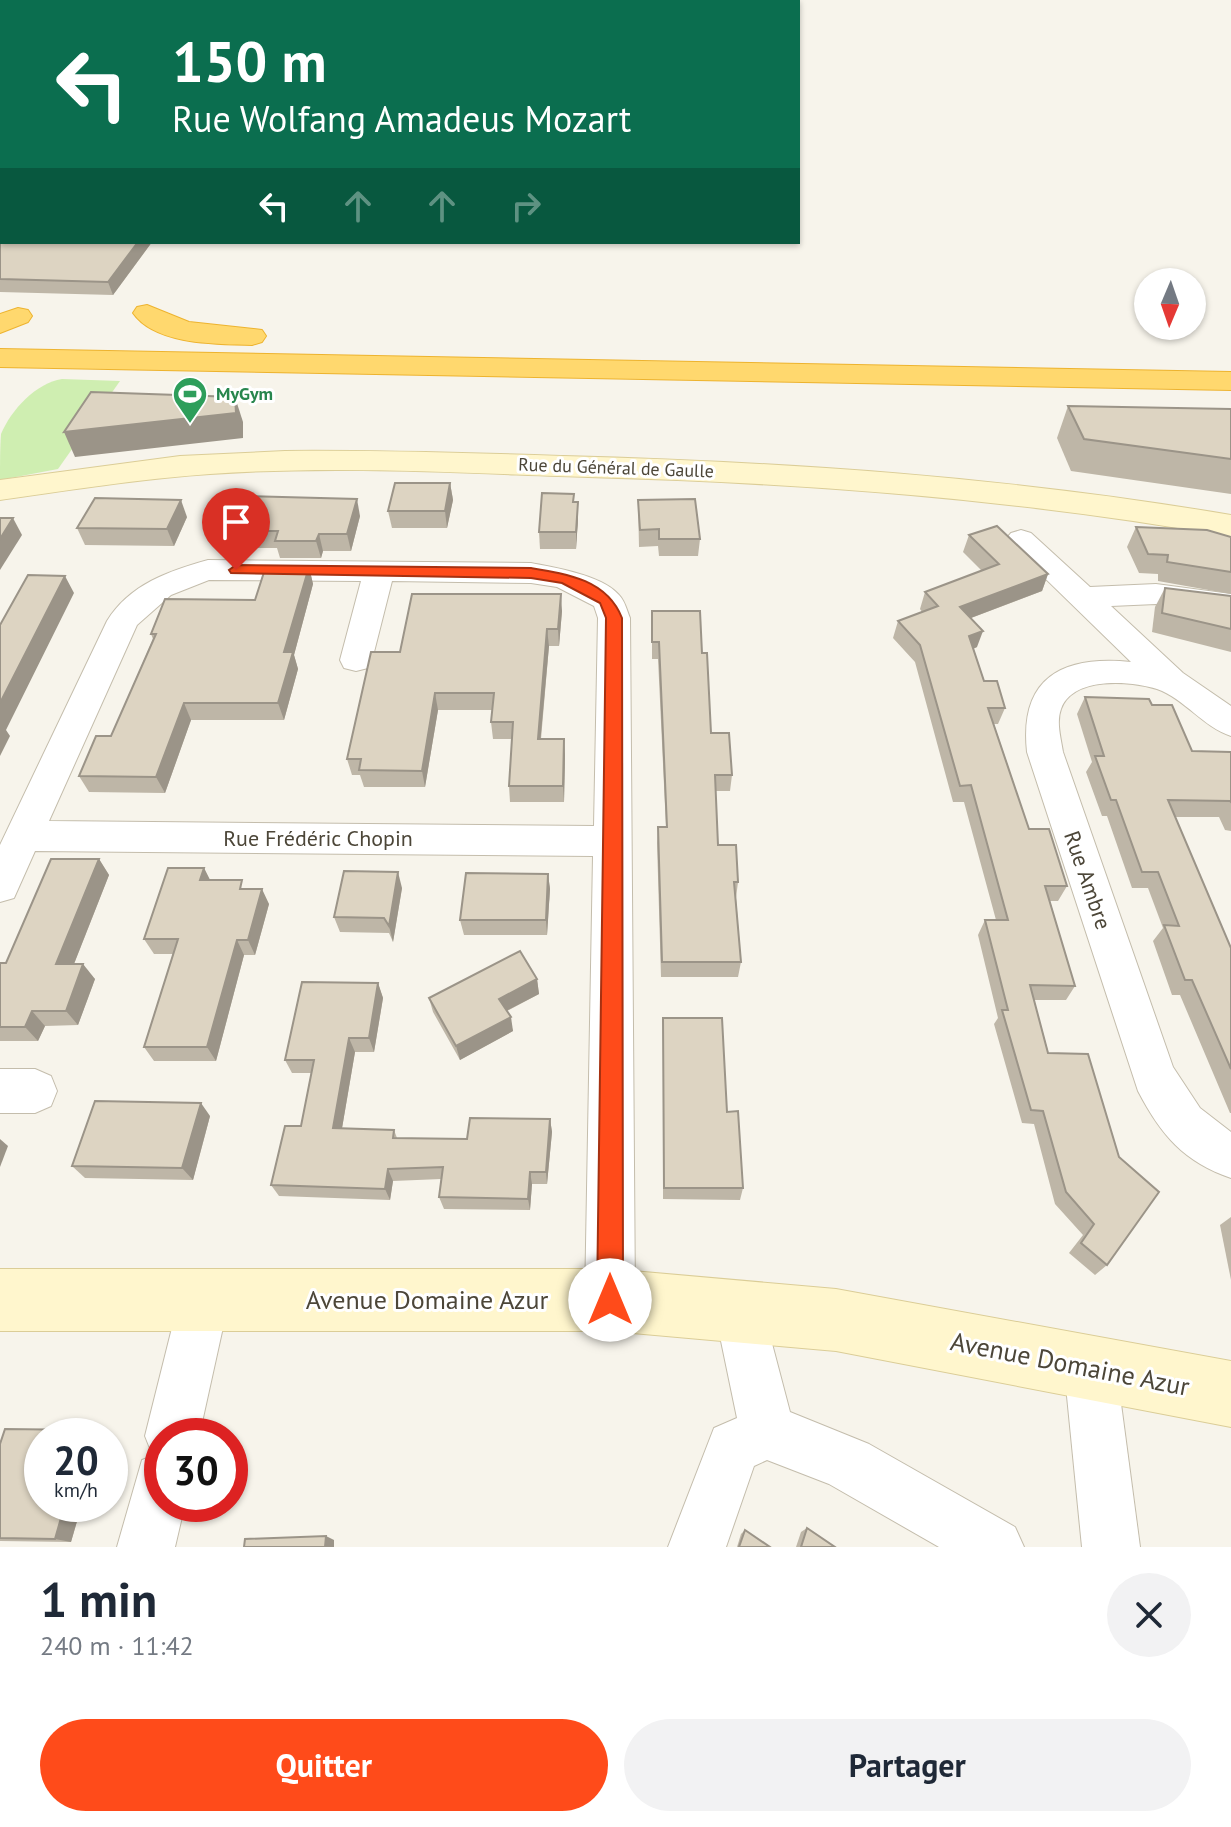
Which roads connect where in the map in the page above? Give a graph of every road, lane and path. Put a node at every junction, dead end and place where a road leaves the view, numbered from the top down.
1 (147, 313) dead end
2 (0, 342) edge
3 (312, 349) junction
4 (0, 358) edge
5 (1231, 365) edge
6 (586, 370) junction
7 (36, 380) dead end
8 (1231, 381) edge
9 (0, 490) edge
10 (1231, 526) edge
11 (1021, 539) dead end
12 (379, 571) junction
13 (1085, 597) junction
14 (1231, 604) edge
15 (356, 660) dead end
16 (1171, 681) junction
17 (1231, 723) edge
18 (23, 836) junction
19 (613, 841) junction
20 (0, 886) edge
21 (1231, 1155) edge
22 (0, 1300) edge
23 (204, 1300) junction
24 (610, 1300) junction
25 (741, 1312) junction
26 (1090, 1366) junction
27 (1231, 1394) edge
28 (176, 1418) edge
29 (786, 1438) junction
30 (152, 1522) edge
31 (146, 1547) edge
32 (697, 1547) edge
33 (995, 1547) edge
34 (1111, 1547) edge

1 - 3 highway
2 - 3 highway
3 - 5 highway
4 - 6 highway
6 - 7 highway
6 - 8 highway
9 - 10 street, Rue du Général de Gaulle
11 - 13 street, Rue Ambre
12 - 15 street
12 - 18 street
12 - 19 street
13 - 14 street
13 - 16 street, Rue Ambre
16 - 17 street, Rue Ambre
16 - 21 street, Rue Ambre
18 - 19 street, Rue Frédéric Chopin
18 - 20 street
19 - 24 street
22 - 23 street, Avenue Domaine Azur
23 - 24 street, Avenue Domaine Azur
23 - 28 street
24 - 25 street, Avenue Domaine Azur
25 - 26 street, Avenue Domaine Azur
25 - 29 street
26 - 27 street, Avenue Domaine Azur
26 - 34 street
29 - 32 street
29 - 33 street
30 - 31 street

